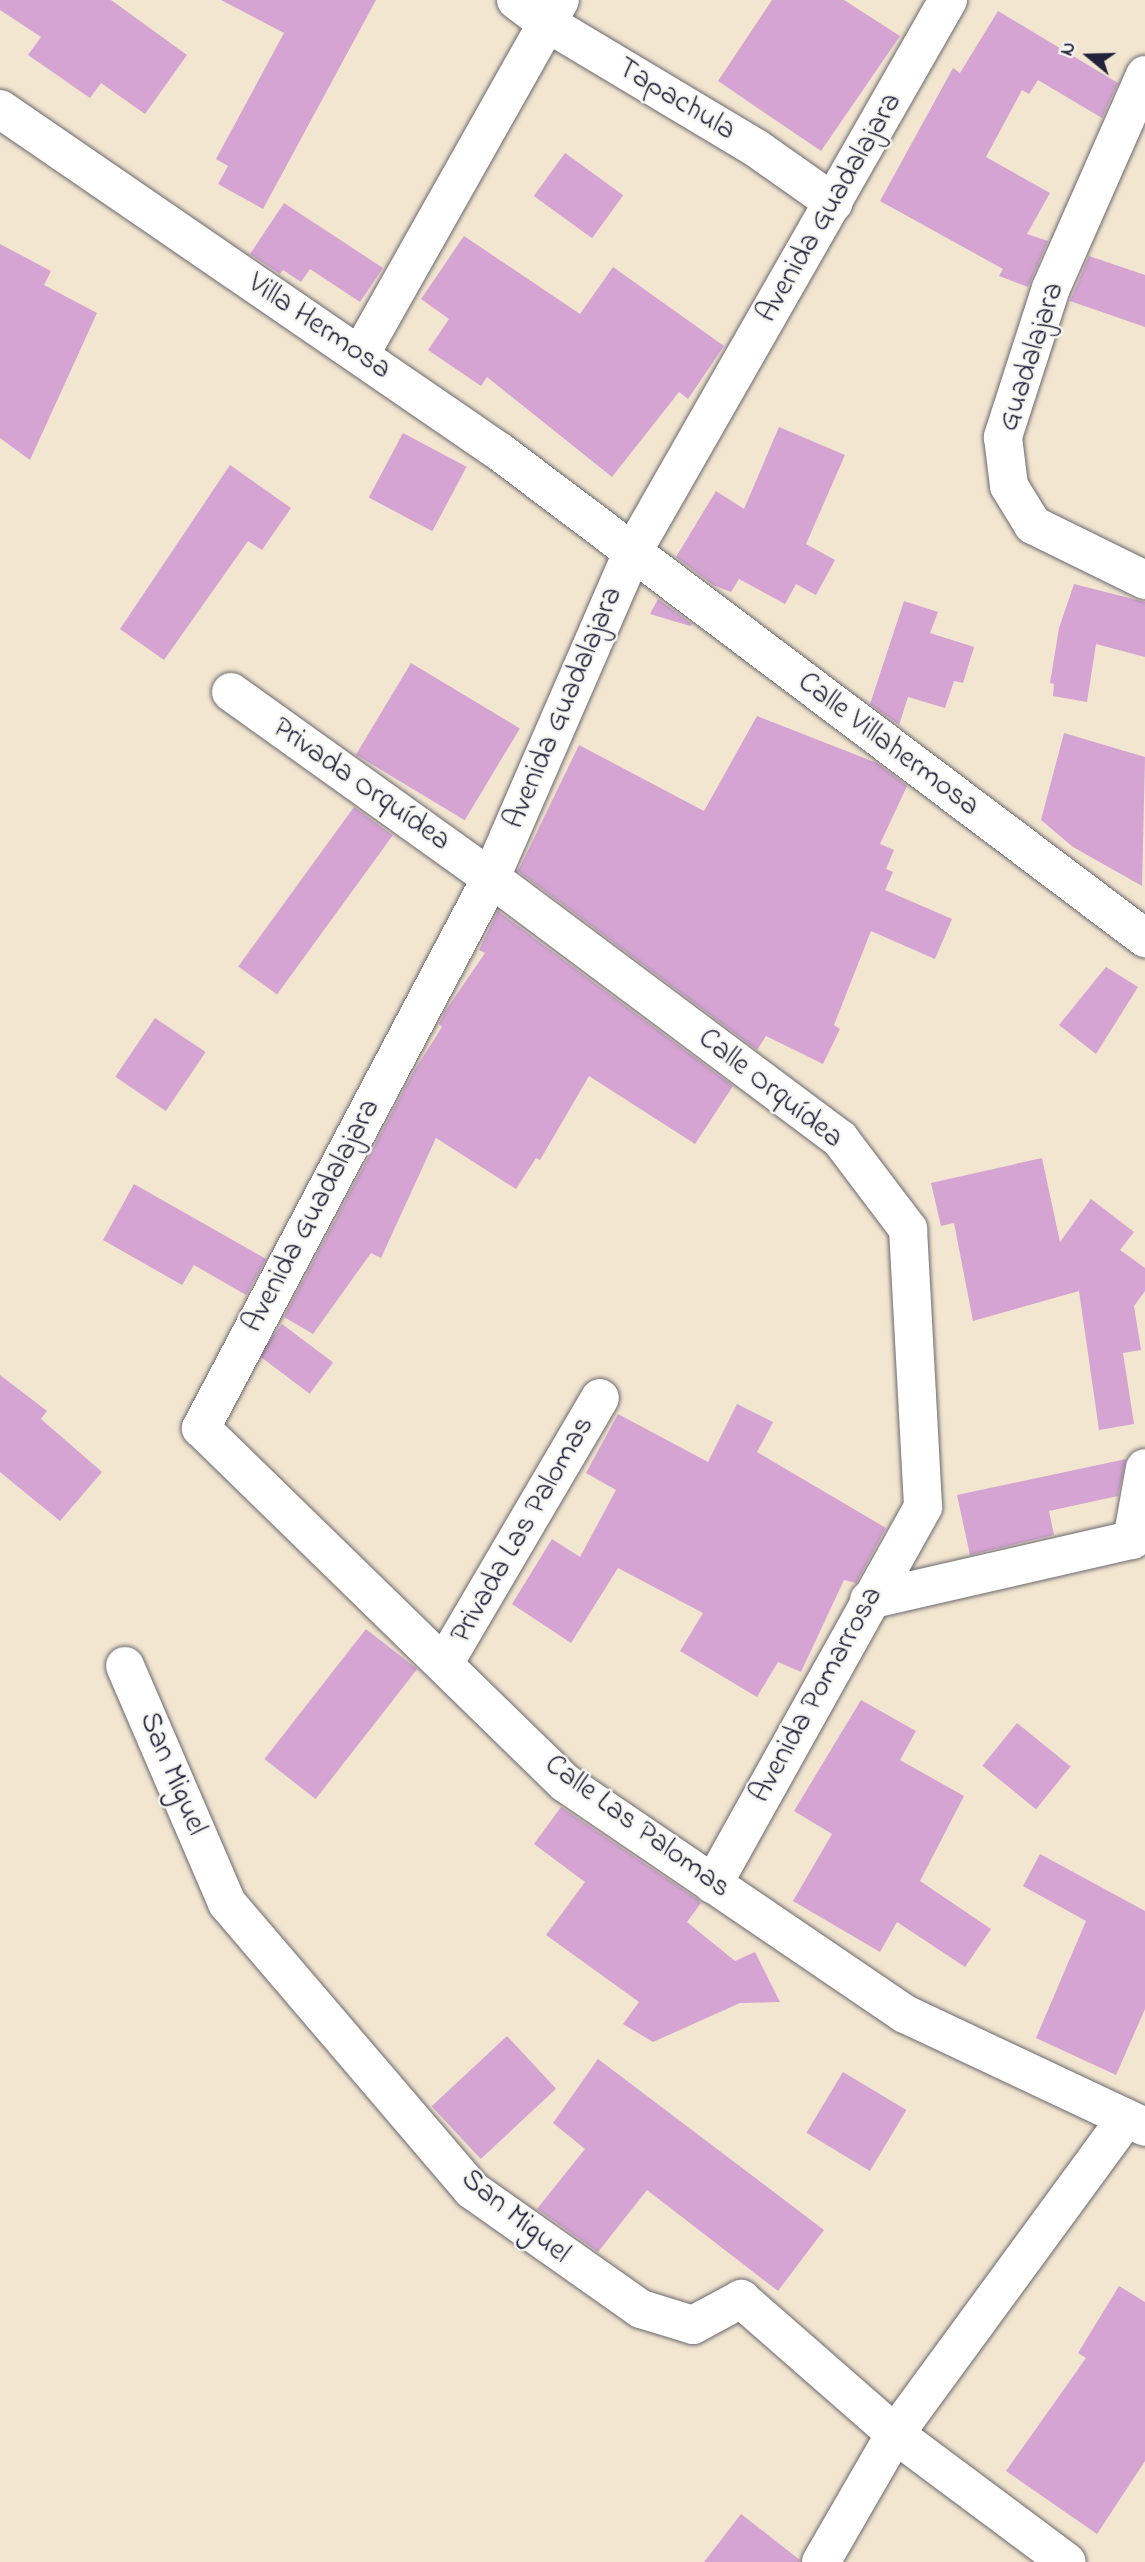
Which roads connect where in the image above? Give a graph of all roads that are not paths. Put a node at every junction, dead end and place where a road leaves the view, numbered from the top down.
1 (516, 0) edge
2 (948, 0) edge
3 (553, 12) edge
4 (1145, 75) edge
5 (0, 109) edge
6 (834, 203) junction
7 (360, 355) junction
8 (632, 553) junction
9 (1145, 580) edge
10 (231, 692) dead end
11 (491, 878) junction
12 (1145, 938) edge
13 (600, 1398) dead end
14 (201, 1428) joint
15 (1145, 1468) edge
16 (923, 1507) joint
17 (869, 1600) junction
18 (445, 1662) junction
19 (125, 1665) dead end
20 (713, 1885) junction
21 (1136, 2122) edge
22 (895, 2434) junction
23 (821, 2562) edge
24 (1067, 2562) edge

1 - 3 street, Tapachula
2 - 6 street, Avenida Guadalajara
3 - 6 street, Tapachula
3 - 7 street
4 - 9 street, Guadalajara
5 - 7 street, Villa Hermosa
6 - 8 street, Avenida Guadalajara
7 - 8 street, Villa Hermosa
8 - 11 street, Avenida Guadalajara
8 - 12 street, Calle Villahermosa
10 - 11 street, Privada Orquídea
11 - 14 street, Avenida Guadalajara
11 - 16 street, Calle Orquídea
13 - 18 street, Privada Las Palomas
14 - 18 street, Calle Las Palomas
15 - 17 street
16 - 17 street, Avenida Pomarrosa
17 - 20 street, Avenida Pomarrosa
18 - 20 street, Calle Las Palomas
19 - 22 street, San Miguel
20 - 21 street, Calle Las Palomas
21 - 22 street
22 - 23 street
22 - 24 street, San Miguel

